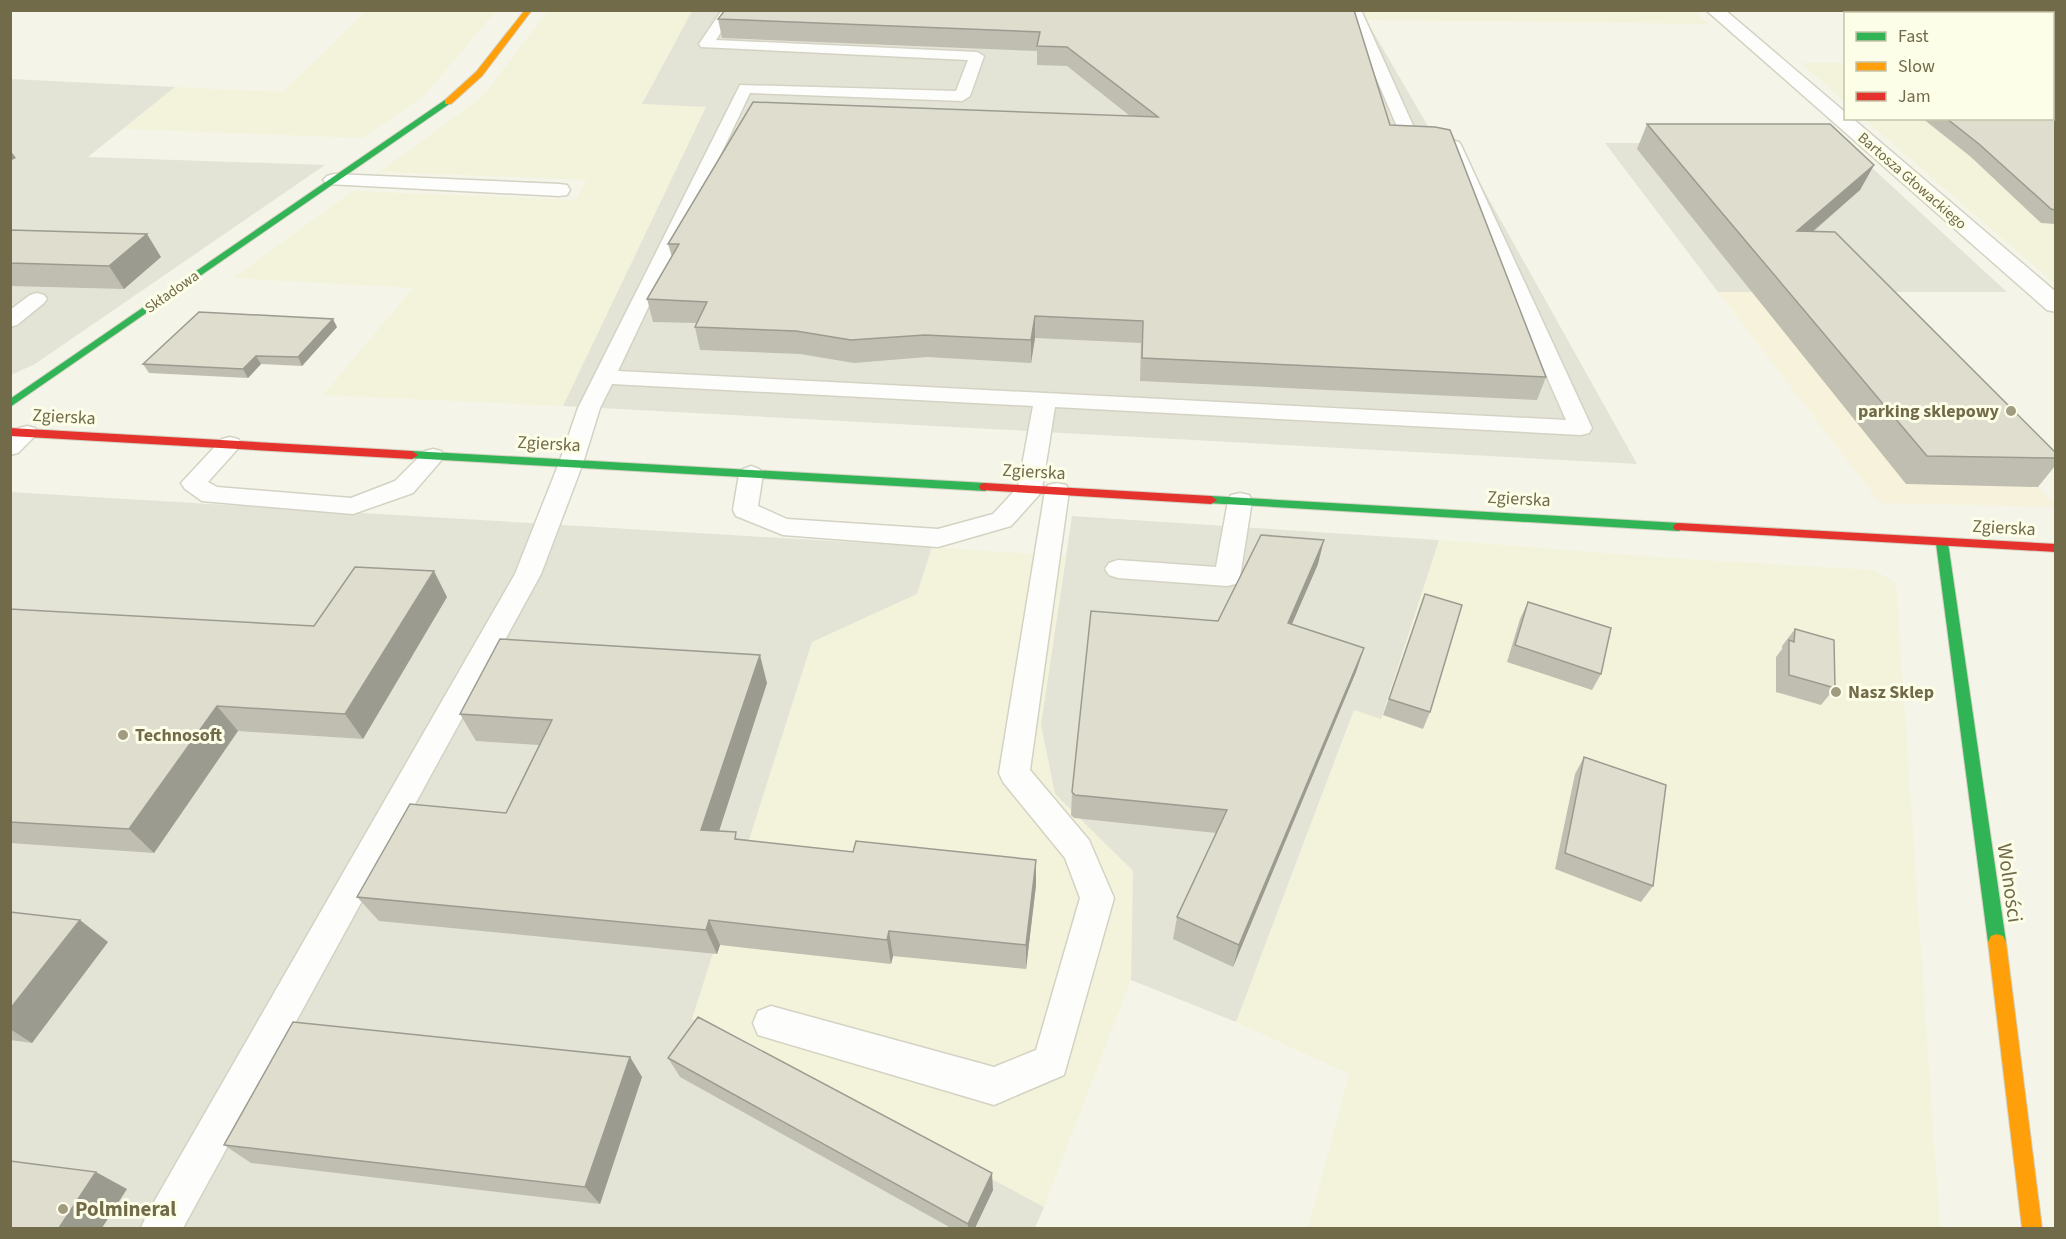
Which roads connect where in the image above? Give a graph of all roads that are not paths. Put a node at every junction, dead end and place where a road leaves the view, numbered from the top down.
1 (529, 10) edge
2 (729, 10) edge
3 (1354, 10) edge
4 (1714, 10) edge
5 (334, 180) junction
6 (559, 190) dead end
7 (37, 299) dead end
8 (2055, 305) edge
9 (10, 321) edge
10 (604, 376) junction
11 (1045, 401) junction
12 (10, 404) edge
13 (16, 438) edge
14 (230, 444) junction
15 (433, 456) junction
16 (572, 464) junction
17 (751, 474) junction
18 (1044, 490) junction
19 (1240, 501) junction
20 (1942, 543) junction
21 (2055, 548) edge
22 (1118, 569) dead end
23 (771, 1023) dead end
24 (161, 1228) edge
25 (2032, 1228) edge

1 - 5 main road, Składowa
2 - 10 lane
3 - 11 lane
4 - 8 street, Bartosza Głowackiego
5 - 6 street
5 - 12 main road, Składowa
7 - 9 lane
10 - 11 lane
10 - 16 lane
11 - 18 lane
13 - 14 main road, Zgierska
14 - 15 main road, Zgierska
14 - 15 lane
15 - 16 main road, Zgierska
16 - 17 main road, Zgierska
16 - 24 lane
17 - 18 main road, Zgierska
17 - 18 lane
18 - 19 main road, Zgierska
18 - 23 lane
19 - 20 main road, Zgierska
19 - 22 lane
20 - 21 main road, Zgierska
20 - 25 main road, Wolności

